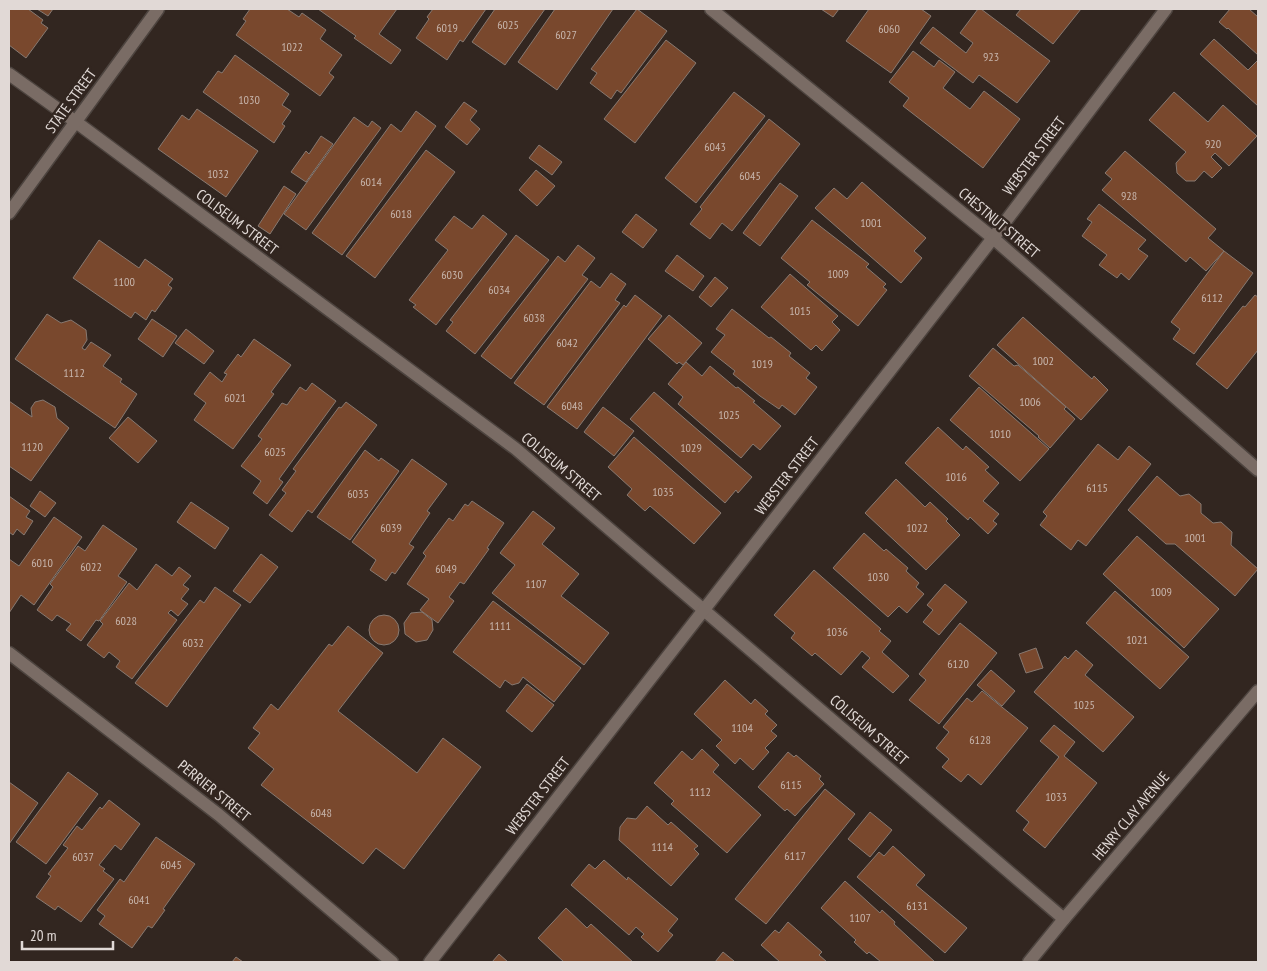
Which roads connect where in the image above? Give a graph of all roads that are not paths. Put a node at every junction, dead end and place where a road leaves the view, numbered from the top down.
1 (158, 9) edge
2 (711, 9) edge
3 (1166, 9) edge
4 (9, 74) edge
5 (76, 122) junction
6 (9, 213) edge
7 (993, 238) junction
8 (1258, 470) edge
9 (704, 610) junction
10 (9, 653) edge
11 (1258, 691) edge
12 (1064, 919) junction
13 (392, 962) edge
14 (430, 962) edge
15 (1029, 962) edge

1 - 5 street, STATE STREET
2 - 7 street, CHESTNUT STREET
3 - 7 street, WEBSTER STREET
4 - 5 street, COLISEUM STREET
5 - 6 street, STATE STREET
5 - 9 street, COLISEUM STREET
7 - 8 street, CHESTNUT STREET
7 - 9 street, WEBSTER STREET
9 - 12 street, COLISEUM STREET
9 - 14 street, WEBSTER STREET
10 - 13 street, PERRIER STREET
11 - 12 street, HENRY CLAY AVENUE
12 - 15 street, HENRY CLAY AVENUE

